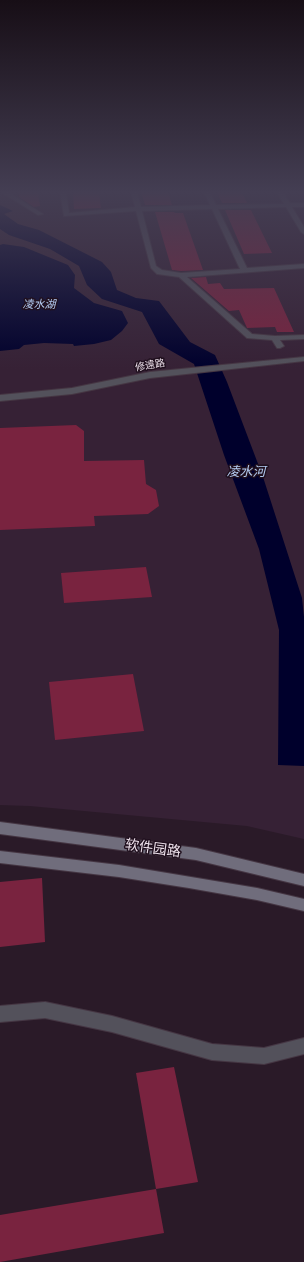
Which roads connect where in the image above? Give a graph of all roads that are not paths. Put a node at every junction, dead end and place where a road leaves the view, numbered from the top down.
1 (149, 251) edge
2 (235, 251) edge
3 (304, 266) edge
4 (244, 270) junction
5 (181, 275) junction
6 (304, 336) edge
7 (276, 338) junction
8 (280, 346) dead end
9 (304, 359) edge
10 (0, 398) edge
11 (0, 828) edge
12 (0, 857) edge
13 (304, 880) edge
14 (304, 906) edge
15 (0, 1014) edge
16 (304, 1046) edge

1 - 5 street
2 - 4 street
3 - 4 street
4 - 5 street
5 - 7 street
6 - 7 street
7 - 8 street
9 - 10 street, 修遠路
11 - 13 main road, 软件园路
12 - 14 main road
15 - 16 street

